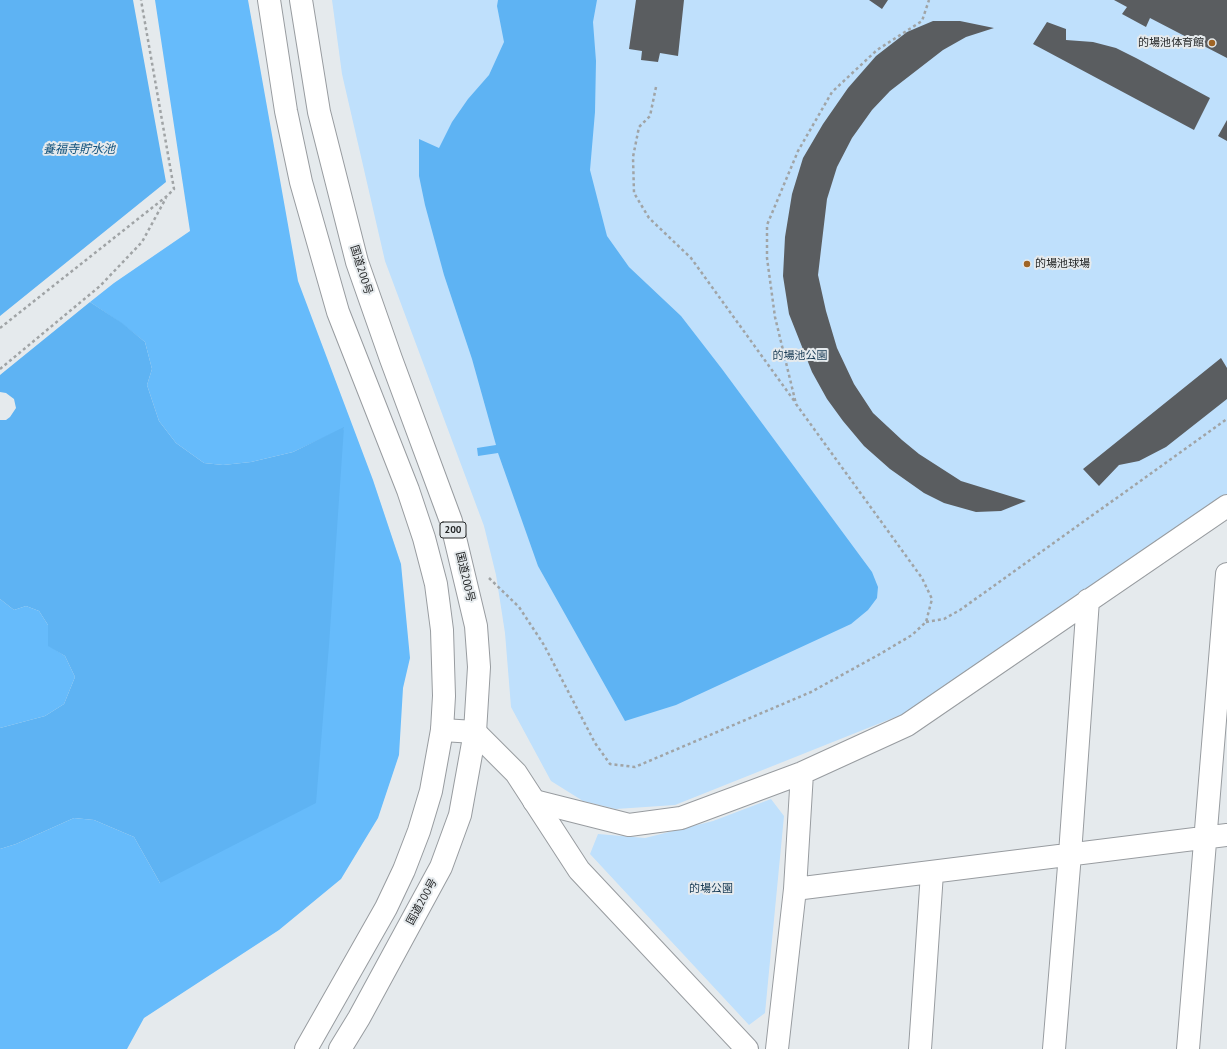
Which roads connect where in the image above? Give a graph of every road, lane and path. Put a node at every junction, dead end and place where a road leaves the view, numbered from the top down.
1 (141, 0) edge
2 (268, 0) edge
3 (301, 0) edge
4 (929, 0) edge
5 (656, 87) dead end
6 (168, 196) junction
7 (0, 328) edge
8 (0, 369) edge
9 (796, 404) junction
10 (1227, 419) edge
11 (1227, 509) edge
12 (484, 573) dead end
13 (1227, 574) edge
14 (1088, 600) junction
15 (926, 622) junction
16 (442, 730) junction
17 (475, 732) junction
18 (802, 773) junction
19 (534, 801) junction
20 (1217, 836) edge
21 (1070, 854) junction
22 (932, 872) junction
23 (795, 889) junction
24 (306, 1049) edge
25 (340, 1049) edge
26 (747, 1049) edge
27 (777, 1049) edge
28 (920, 1049) edge
29 (1054, 1049) edge
30 (1188, 1049) edge

1 - 6 path
2 - 16 main road, 200
3 - 17 main road, 国道200号 / 200
4 - 9 path
5 - 9 path
6 - 7 path
6 - 8 path
9 - 15 path
10 - 15 path
11 - 14 main road
12 - 15 path
13 - 20 main road
14 - 18 main road
14 - 21 main road
16 - 17 main road
16 - 24 main road, 200
17 - 19 main road
17 - 25 main road, 国道200号 / 200
18 - 19 main road
18 - 23 main road
19 - 26 main road
20 - 21 main road
20 - 30 main road
21 - 22 main road
21 - 29 main road
22 - 23 main road
22 - 28 main road
23 - 27 main road

